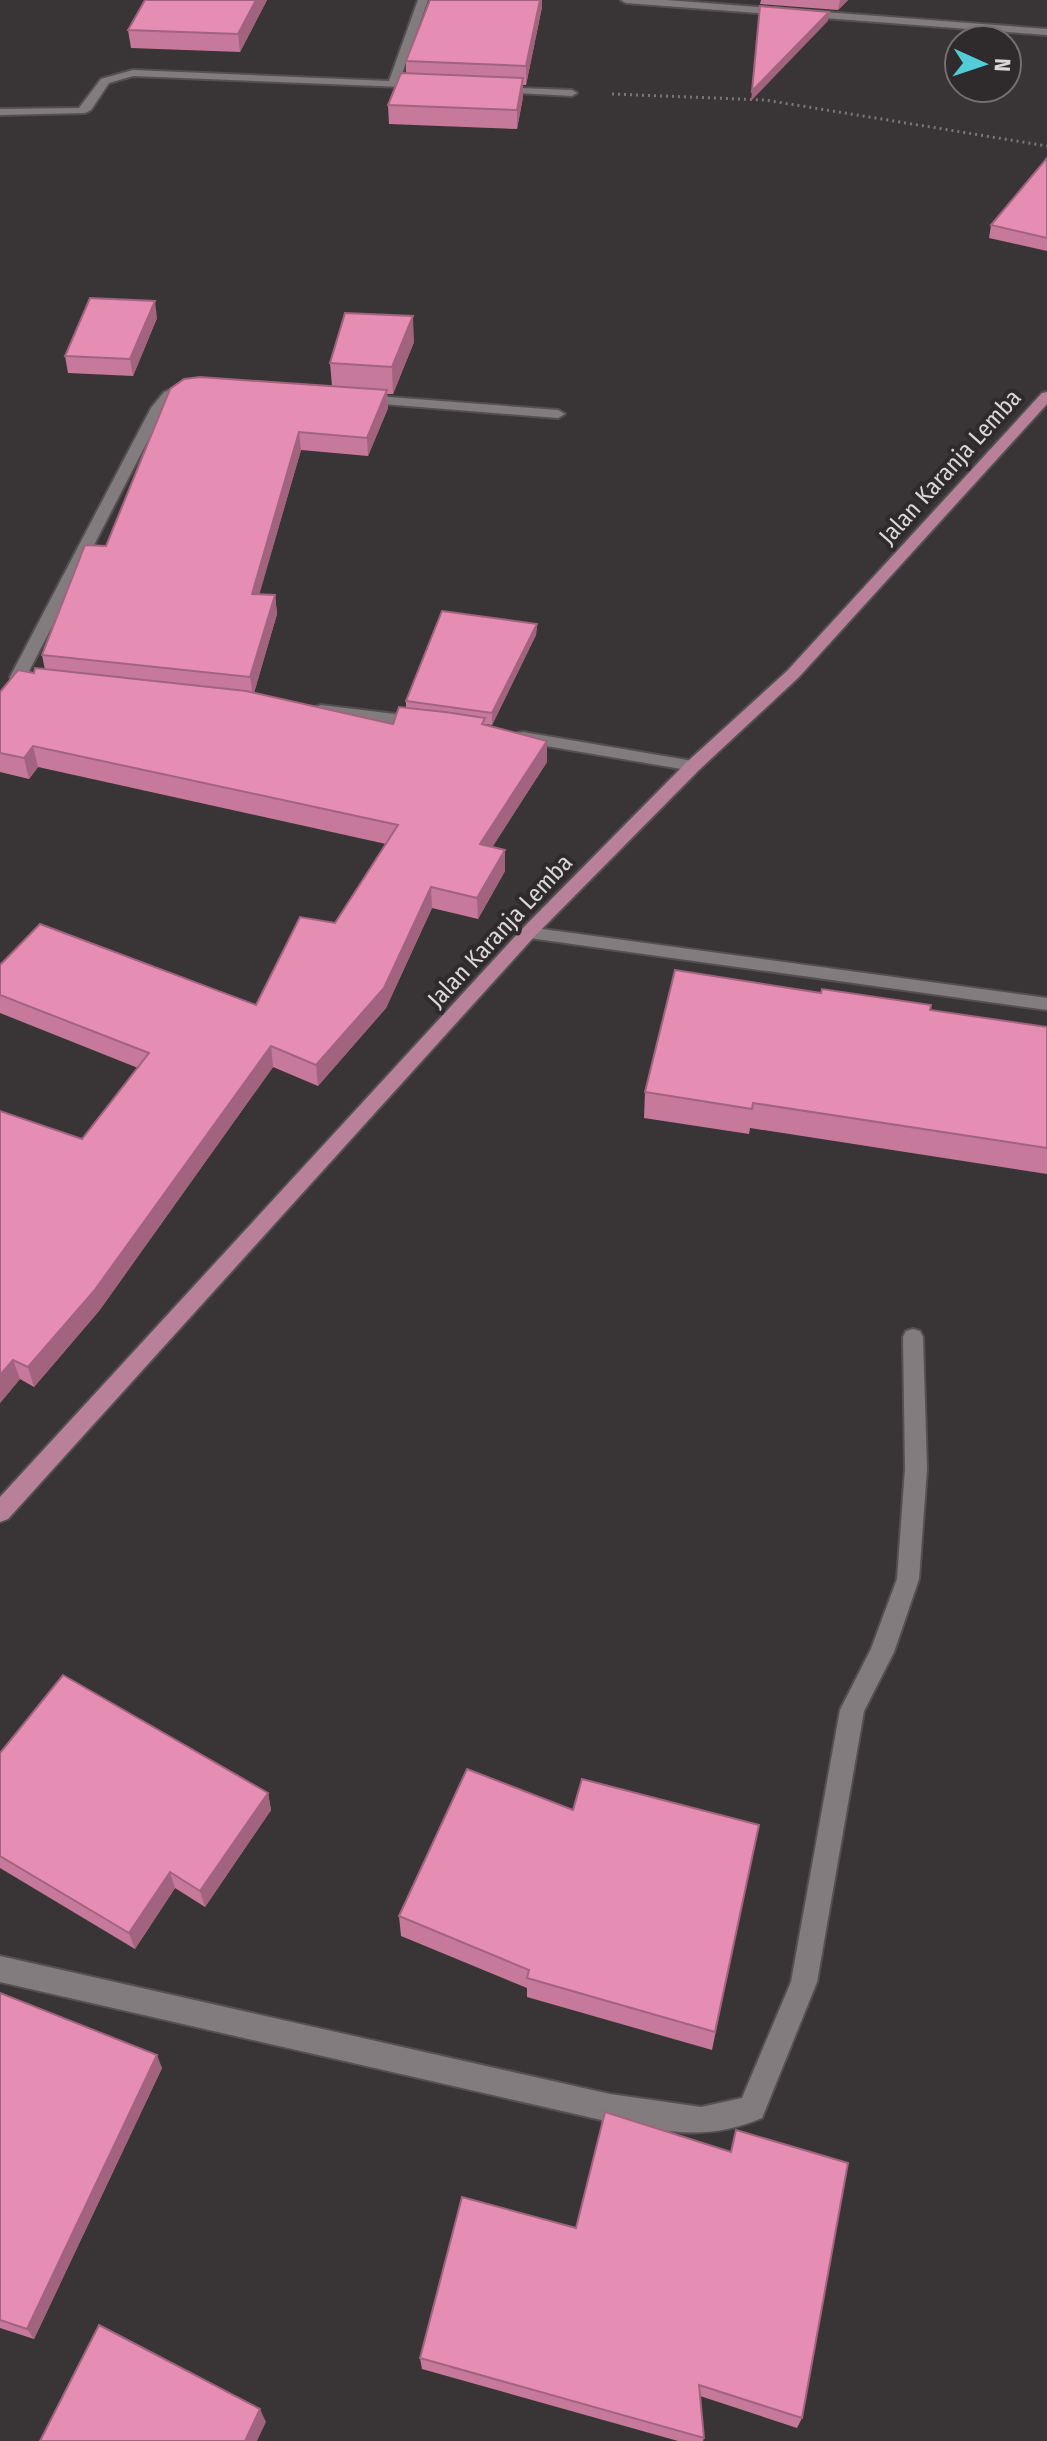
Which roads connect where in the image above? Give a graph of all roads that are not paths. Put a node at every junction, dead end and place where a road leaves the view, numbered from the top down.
1 (423, 0) edge
2 (626, 0) edge
3 (1047, 32) edge
4 (393, 84) junction
5 (438, 86) edge
6 (483, 89) edge
7 (572, 93) road end
8 (0, 112) edge
9 (198, 387) edge
10 (1047, 396) edge
11 (352, 398) edge
12 (558, 414) dead end
13 (0, 677) edge
14 (307, 709) edge
15 (431, 723) edge
16 (507, 734) edge
17 (693, 766) junction
18 (528, 933) junction
19 (1047, 1004) edge
20 (913, 1337) dead end
21 (0, 1512) edge
22 (0, 1969) edge

1 - 4 street
2 - 3 street
4 - 5 street
4 - 8 street
6 - 7 street
9 - 13 street
10 - 17 main road, Jalan Karanja Lemba
11 - 12 street
14 - 15 street
16 - 17 street
17 - 18 main road, Jalan Karanja Lemba
18 - 19 street
18 - 21 main road, Jalan Karanja Lemba
20 - 22 street

